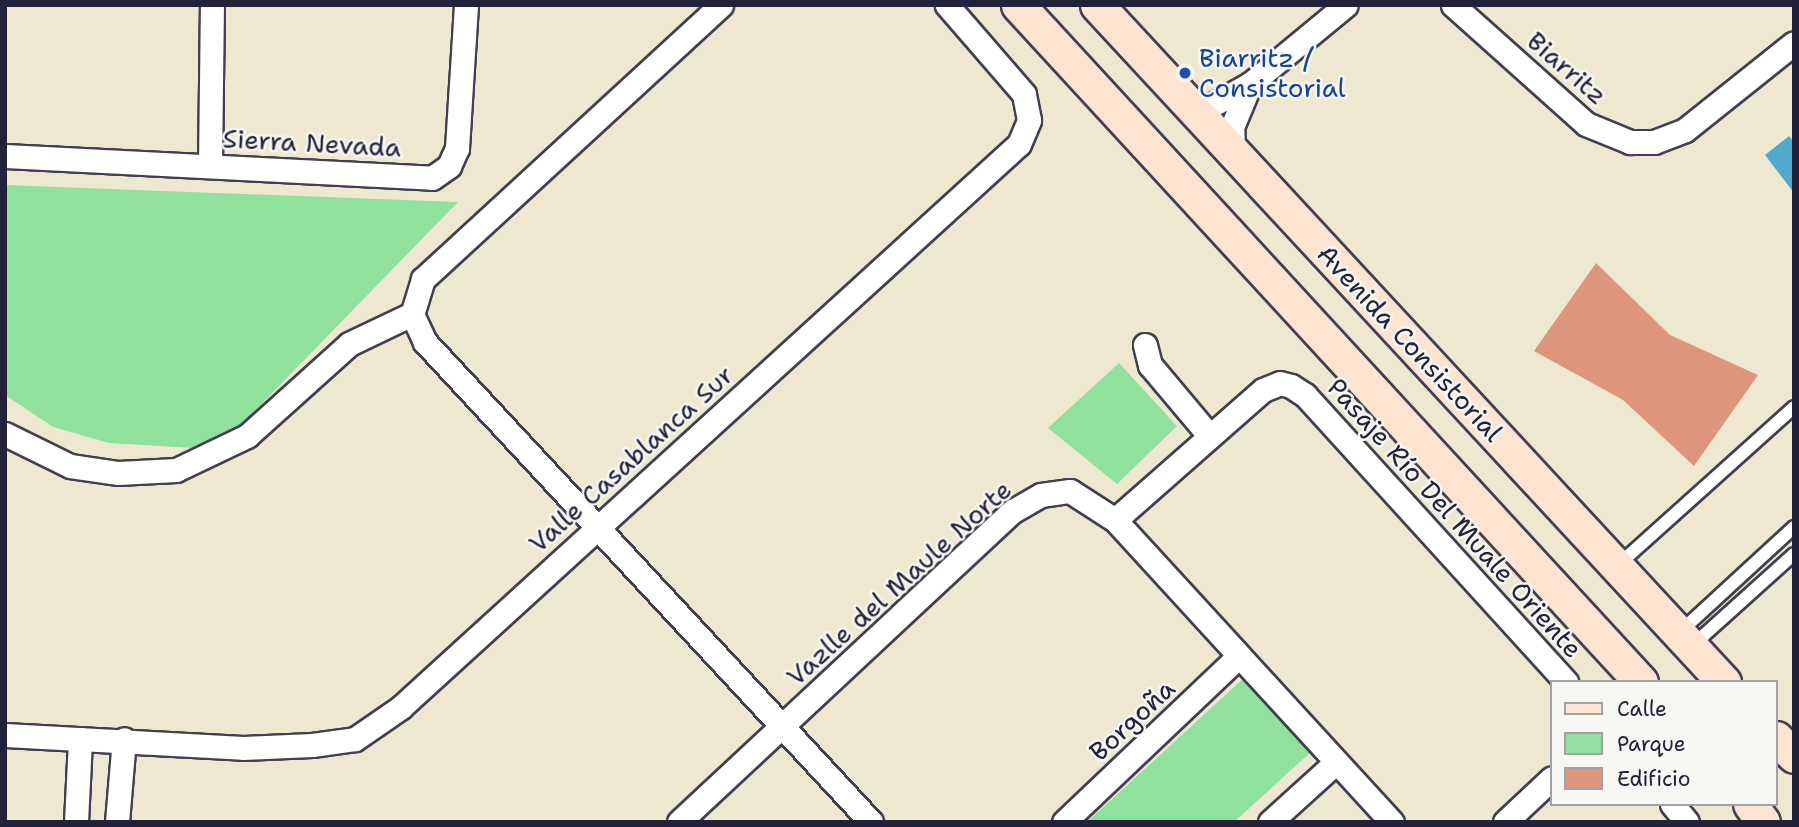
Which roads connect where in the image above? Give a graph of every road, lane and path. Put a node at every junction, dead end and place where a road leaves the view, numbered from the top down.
1 (212, 5) edge
2 (466, 5) edge
3 (720, 5) edge
4 (947, 5) edge
5 (1018, 5) edge
6 (1097, 5) edge
7 (1346, 5) edge
8 (1464, 8) edge
9 (1794, 43) edge
10 (1250, 84) junction
11 (1194, 108) junction
12 (1233, 150) junction
13 (5, 156) edge
14 (210, 165) junction
15 (412, 314) junction
16 (1144, 345) dead end
17 (1794, 407) edge
18 (5, 434) edge
19 (1208, 434) junction
20 (1115, 520) junction
21 (599, 525) junction
22 (1794, 527) edge
23 (1794, 554) edge
24 (1616, 566) junction
25 (1685, 640) junction
26 (1237, 658) junction
27 (1564, 680) edge
28 (1639, 680) edge
29 (1722, 680) edge
30 (782, 727) junction
31 (5, 735) edge
32 (124, 739) junction
33 (80, 740) junction
34 (1778, 740) edge
35 (1794, 756) edge
36 (1334, 764) junction
37 (1550, 780) edge
38 (1674, 806) edge
39 (1751, 806) edge
40 (76, 822) edge
41 (117, 822) edge
42 (679, 822) edge
43 (871, 822) edge
44 (1064, 822) edge
45 (1270, 822) edge
46 (1392, 822) edge
47 (1505, 822) edge
48 (1687, 822) edge
49 (1763, 822) edge

1 - 14 street
2 - 14 street, Sierra Nevada
3 - 15 street
4 - 21 street, Valle Casablanca Sur
5 - 28 main road
6 - 11 main road, Avenida Consistorial
7 - 10 street
8 - 9 street, Biarritz
10 - 11 street
10 - 12 street
11 - 12 main road, Avenida Consistorial
12 - 24 main road, Avenida Consistorial
13 - 14 street, Sierra Nevada
15 - 18 street
15 - 21 street
16 - 19 street
17 - 24 lane
19 - 20 street
19 - 27 street, Pasaje Río Del Muale Oriente
20 - 26 street, Vazlle del Maule Norte
20 - 30 street, Vazlle del Maule Norte
21 - 30 street
21 - 32 street, Valle Casablanca Sur
22 - 25 lane
23 - 25 lane
24 - 25 main road, Avenida Consistorial
25 - 29 main road, Avenida Consistorial
26 - 36 street, Vazlle del Maule Norte
26 - 44 street, Borgoña
30 - 42 street, Vazlle del Maule Norte
30 - 43 street
31 - 33 street, Valle Casablanca Sur
32 - 33 street, Valle Casablanca Sur
32 - 41 street
33 - 40 street
34 - 35 main road
36 - 45 street
36 - 46 street, Vazlle del Maule Norte
37 - 47 street
38 - 48 street
39 - 49 main road

